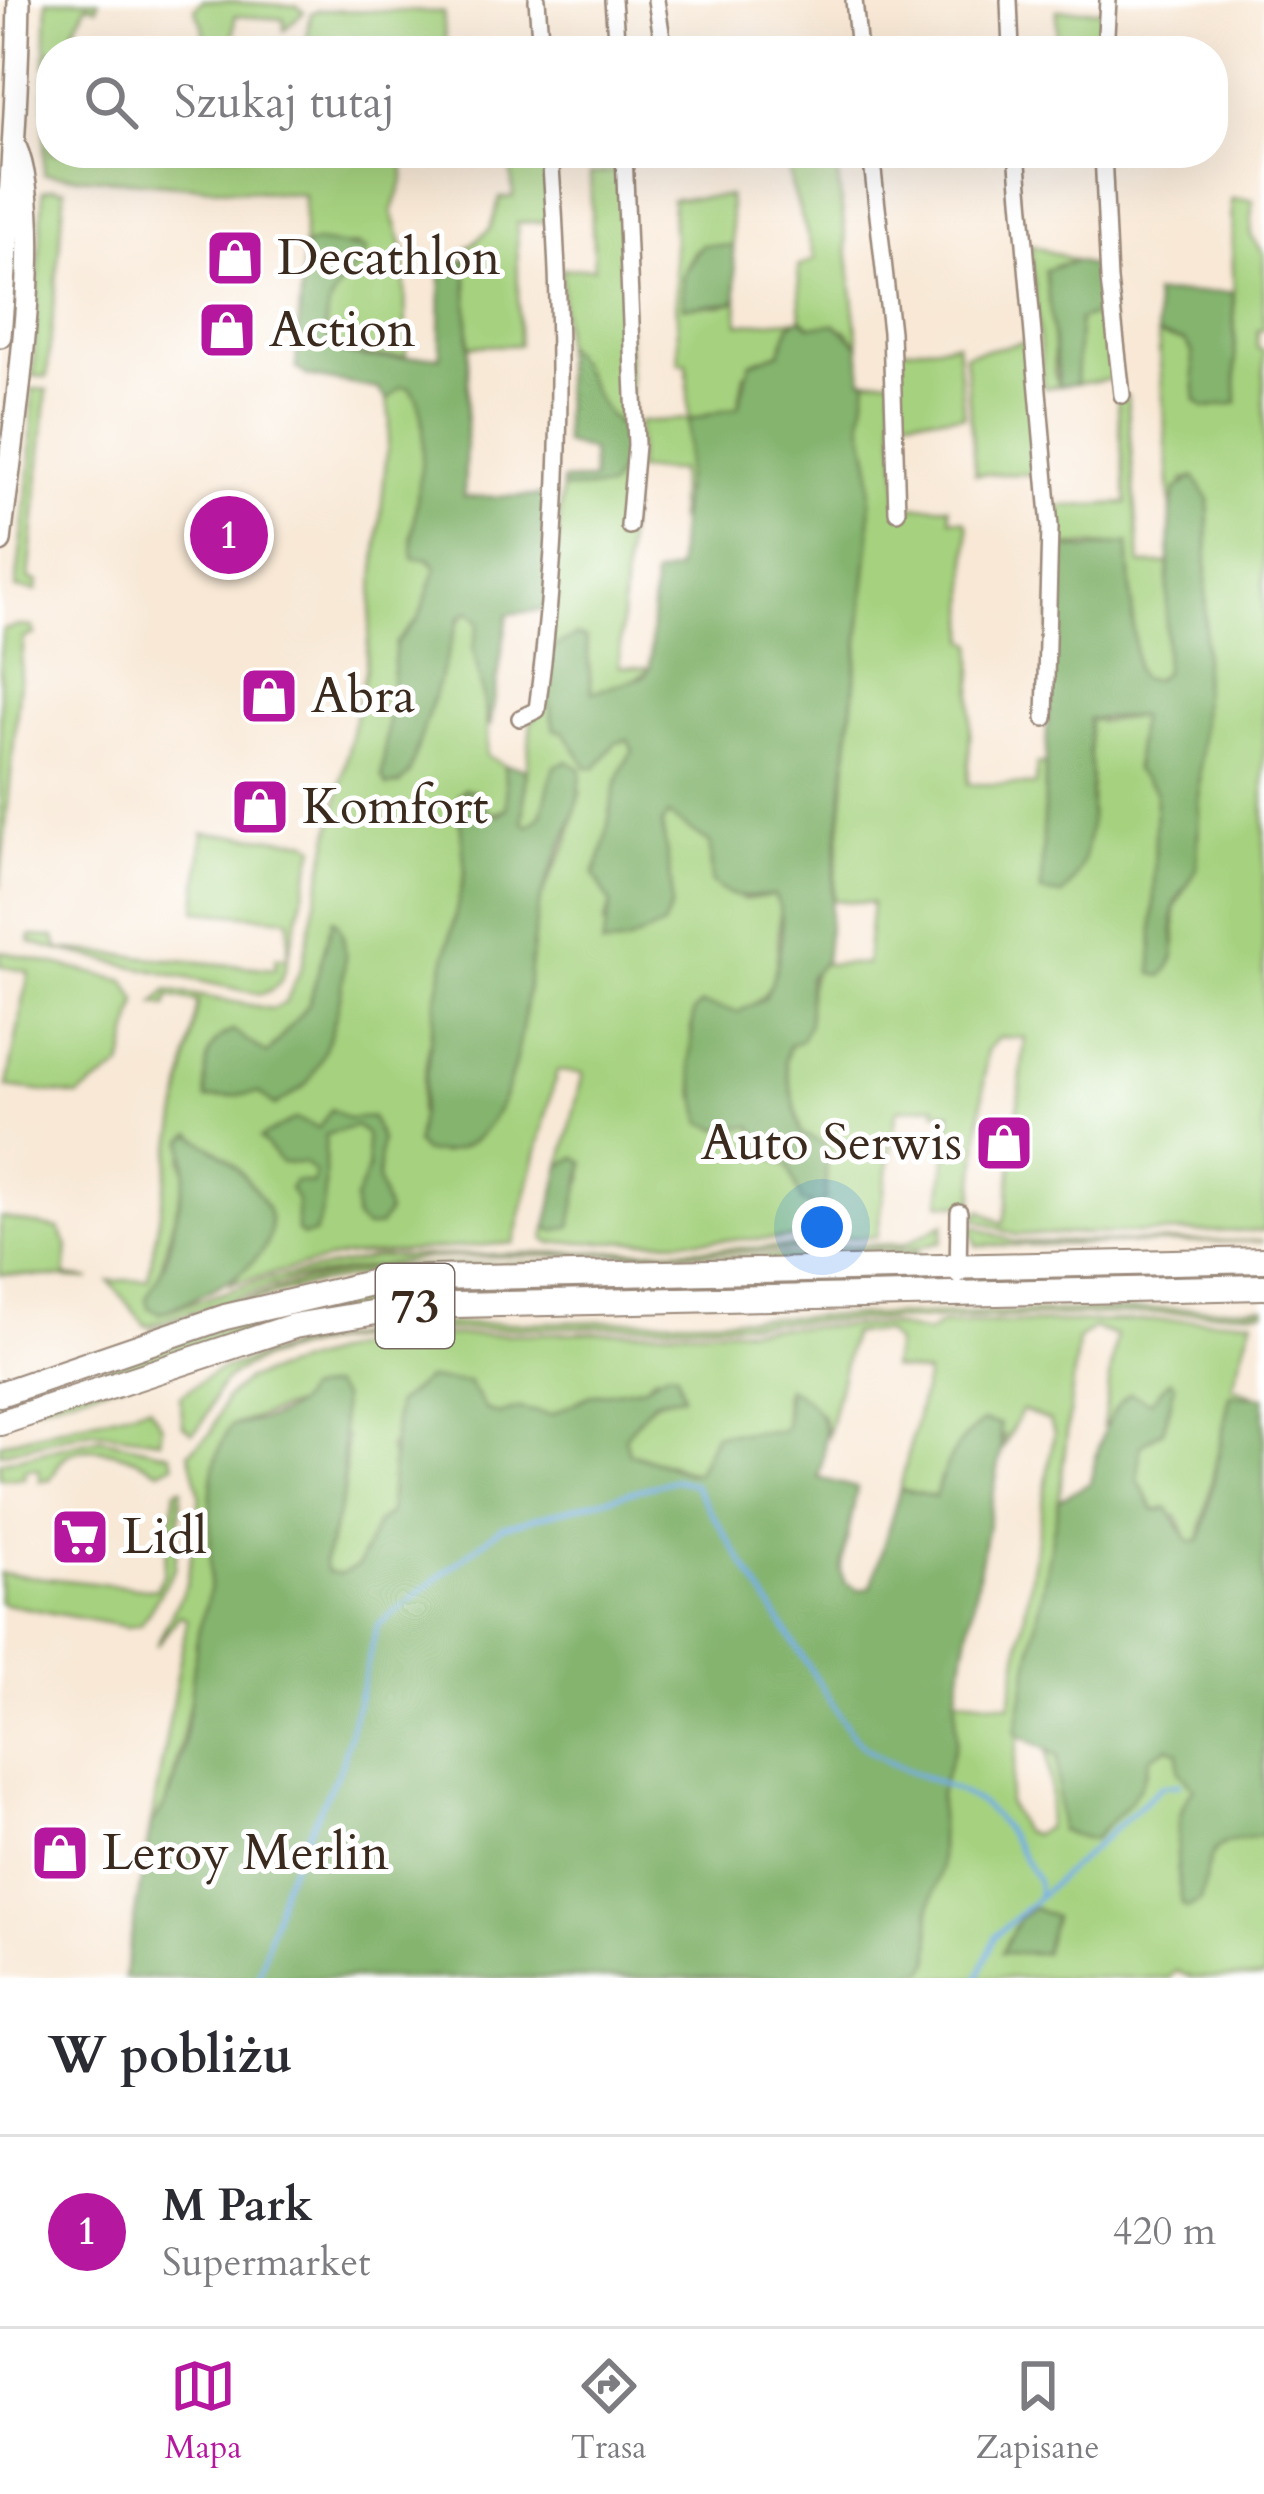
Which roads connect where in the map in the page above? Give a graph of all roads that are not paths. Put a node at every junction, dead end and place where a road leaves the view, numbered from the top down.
1 (19, 0) edge
2 (537, 0) edge
3 (613, 0) edge
4 (656, 0) edge
5 (854, 0) edge
6 (1009, 0) edge
7 (1108, 0) edge
8 (540, 36) edge
9 (616, 36) edge
10 (662, 36) edge
11 (858, 36) edge
12 (1010, 36) edge
13 (1106, 36) edge
14 (15, 146) junction
15 (551, 168) edge
16 (625, 168) edge
17 (873, 168) edge
18 (1018, 168) edge
19 (1104, 168) edge
20 (0, 336) edge
21 (1122, 395) dead end
22 (897, 512) dead end
23 (629, 526) dead end
24 (0, 541) edge
25 (520, 718) dead end
26 (1045, 718) dead end
27 (958, 1211) dead end
28 (1264, 1260) edge
29 (958, 1266) junction
30 (1264, 1286) edge
31 (957, 1292) junction
32 (0, 1394) edge
33 (0, 1423) edge

1 - 14 main road
2 - 8 street
3 - 9 street
4 - 10 street
5 - 11 street
6 - 12 street
7 - 13 street
14 - 20 main road
14 - 24 main road
15 - 25 street
16 - 23 street
17 - 22 street
18 - 26 street
19 - 21 street
27 - 29 street
28 - 29 main road, 73
29 - 31 street
29 - 32 main road, 73
30 - 31 main road, 73
31 - 33 main road, 73

